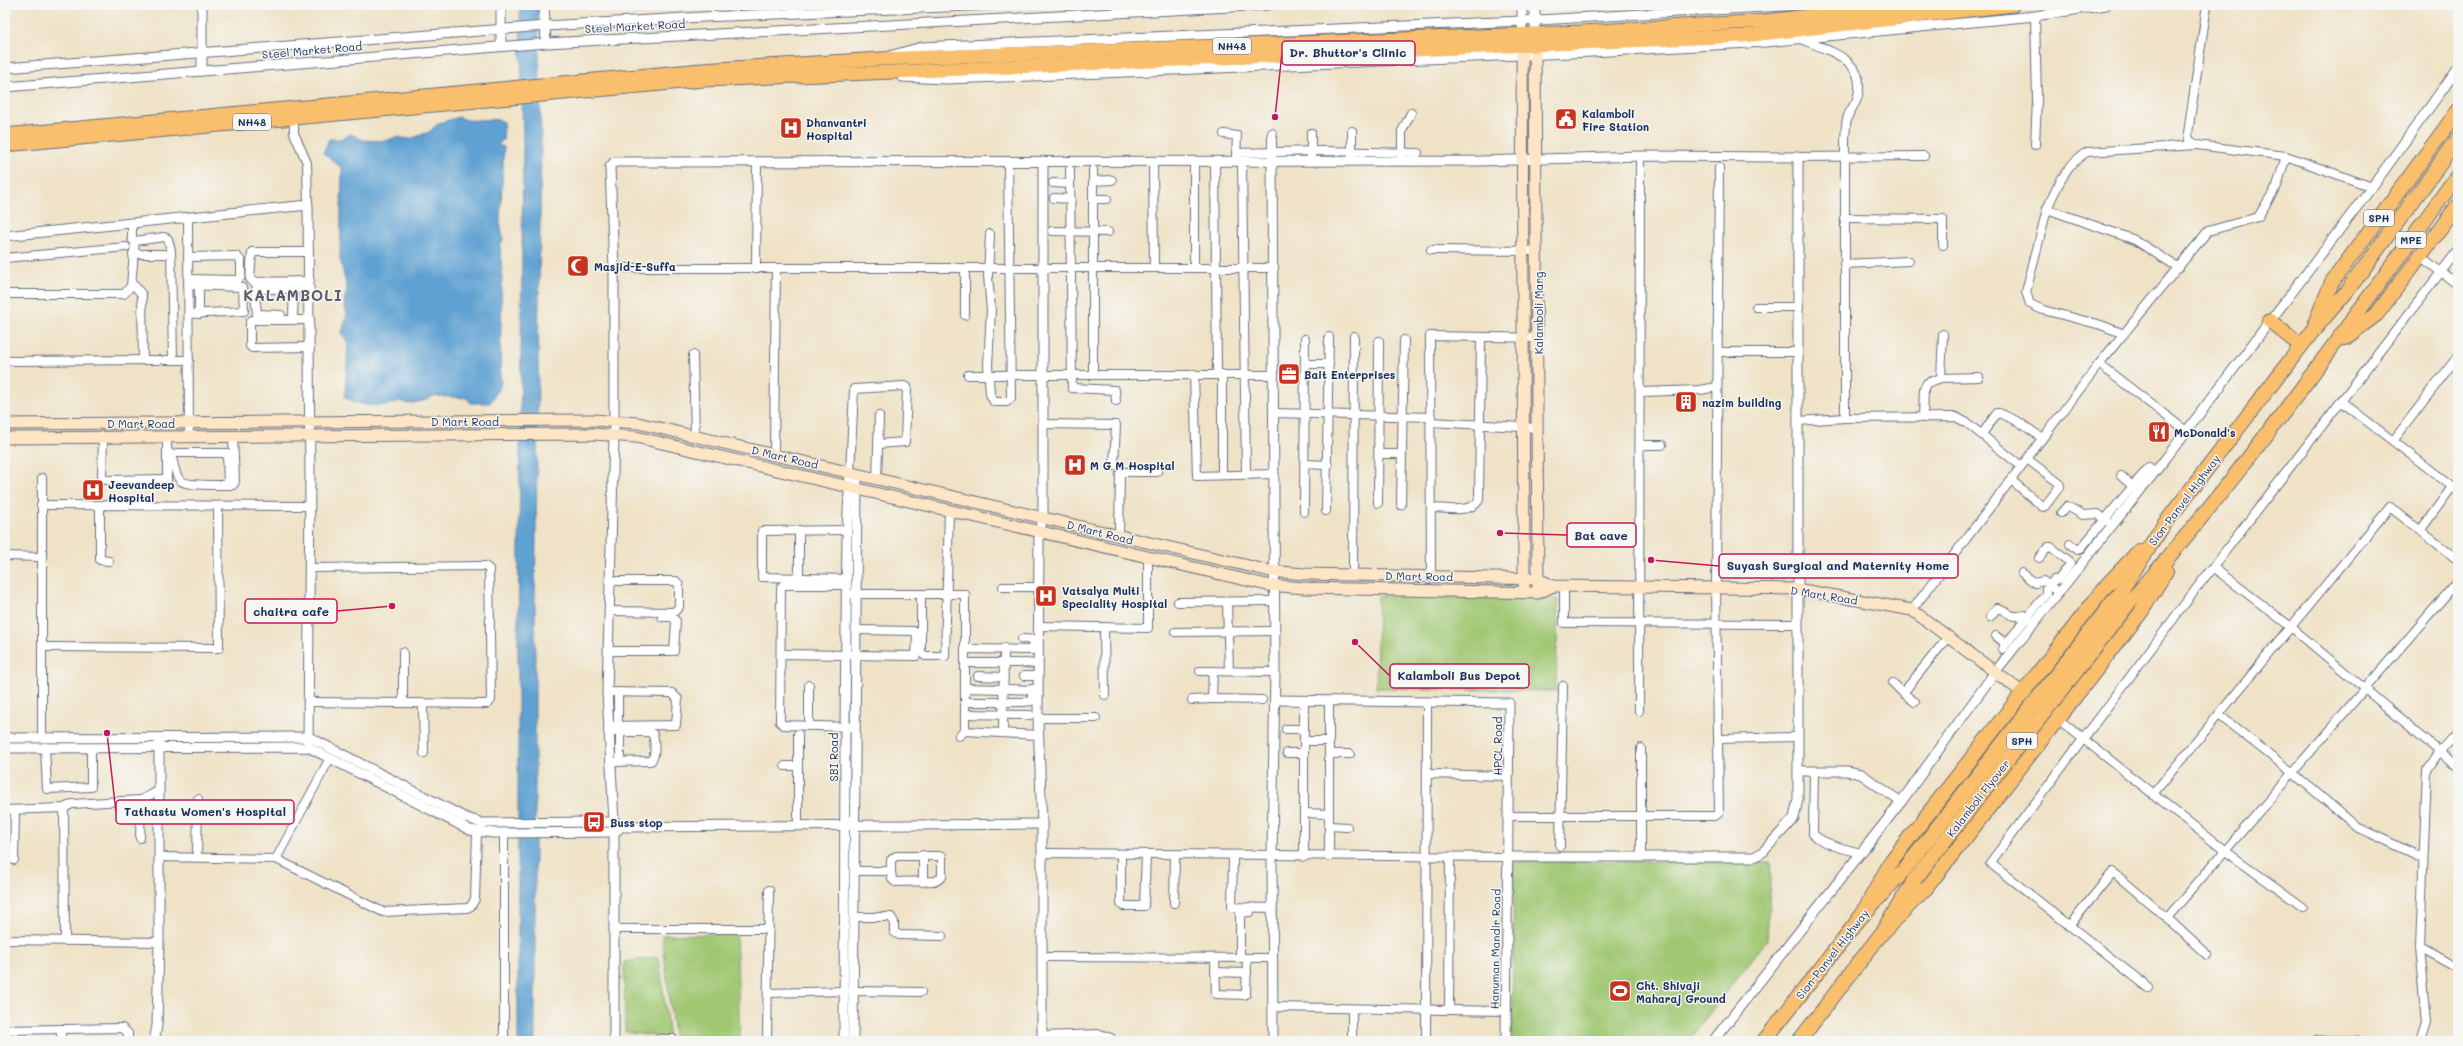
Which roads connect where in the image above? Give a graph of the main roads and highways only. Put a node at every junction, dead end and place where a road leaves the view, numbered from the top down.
1 (1906, 5) edge
2 (2013, 5) edge
3 (1535, 44) junction
4 (1522, 45) junction
5 (557, 88) junction
6 (499, 94) junction
7 (2458, 111) edge
8 (5, 135) edge
9 (2458, 139) edge
10 (5, 145) edge
11 (2458, 176) edge
12 (2458, 205) edge
13 (2270, 321) road end
14 (2312, 332) junction
15 (2302, 346) junction
16 (2332, 348) junction
17 (5, 424) edge
18 (5, 438) edge
19 (2163, 526) junction
20 (2183, 542) junction
21 (1524, 578) junction
22 (1538, 579) junction
23 (1559, 586) junction
24 (1524, 592) junction
25 (1538, 593) junction
26 (2124, 599) junction
27 (2022, 693) junction
28 (2058, 720) junction
29 (1909, 874) junction
30 (1860, 918) junction
31 (1882, 934) junction
32 (1764, 1041) edge
33 (1799, 1041) edge

1 - 3 highway, NH48
2 - 3 highway, NH48
3 - 4 highway, NH48
3 - 22 main road, Kalamboli Marg
4 - 5 highway, NH48
4 - 5 highway, NH48
4 - 21 main road, Kalamboli Marg
5 - 6 highway, NH48
6 - 8 highway, NH48
6 - 10 highway, NH48
7 - 14 highway, SPH
9 - 14 highway, MPE
11 - 16 highway, MPE
12 - 16 highway, SPH
13 - 15 highway
14 - 15 highway, Sion-Panvel Highway / SPH
15 - 19 highway, Sion-Panvel Highway / SPH
16 - 20 highway, Sion-Panvel Highway / SPH
17 - 21 main road, D Mart Road
18 - 24 main road, D Mart Road
19 - 26 highway, Sion-Panvel Highway / SPH
19 - 27 highway
20 - 26 highway, Sion-Panvel Highway / SPH
20 - 28 highway
21 - 22 main road, D Mart Road
21 - 24 main road, Kalamboli Marg
22 - 23 main road, D Mart Road
22 - 25 main road, Kalamboli Marg
23 - 25 main road, D Mart Road
23 - 27 main road, D Mart Road
24 - 25 main road, D Mart Road
26 - 29 highway, Kalamboli Flyover / SPH, bridge
27 - 28 main road, D Mart Road
27 - 30 highway
28 - 31 highway
29 - 30 highway, Sion-Panvel Highway / SPH
29 - 31 highway, SPH
30 - 32 highway, Sion-Panvel Highway / SPH
31 - 33 highway, SPH

